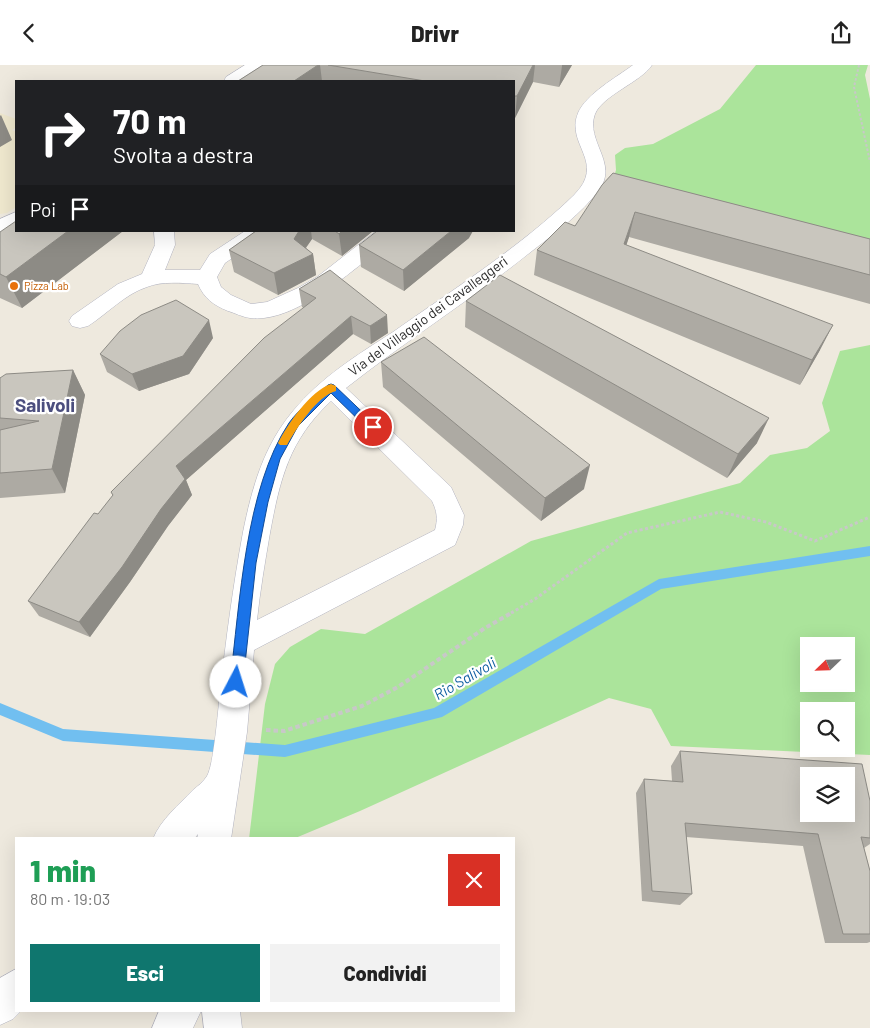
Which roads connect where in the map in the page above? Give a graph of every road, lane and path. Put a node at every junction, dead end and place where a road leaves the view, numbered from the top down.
1 (256, 65) edge
2 (644, 65) edge
3 (859, 65) edge
4 (234, 80) edge
5 (870, 162) edge
6 (15, 220) edge
7 (24, 232) edge
8 (164, 232) edge
9 (258, 232) edge
10 (388, 232) edge
11 (2, 240) edge
12 (206, 277) junction
13 (150, 279) junction
14 (80, 321) dead end
15 (331, 387) junction
16 (870, 517) edge
17 (240, 643) junction
18 (258, 730) dead end
19 (223, 780) junction
20 (172, 837) edge
21 (214, 837) edge
22 (15, 989) edge
23 (0, 1006) edge
24 (181, 1012) edge
25 (221, 1012) edge
26 (171, 1028) edge
27 (223, 1028) edge

1 - 4 street
2 - 15 street, Via del Villaggio dei Cavalleggeri
3 - 5 path
6 - 11 street
7 - 11 street
8 - 13 street
9 - 12 street
10 - 12 street
12 - 13 street
13 - 14 street
15 - 17 street, Via del Villaggio dei Cavalleggeri
15 - 17 street
16 - 18 path
17 - 19 street, Via del Villaggio dei Cavalleggeri
19 - 20 street
19 - 21 street, Via del Villaggio dei Cavalleggeri
22 - 23 street
24 - 26 street
25 - 27 street

